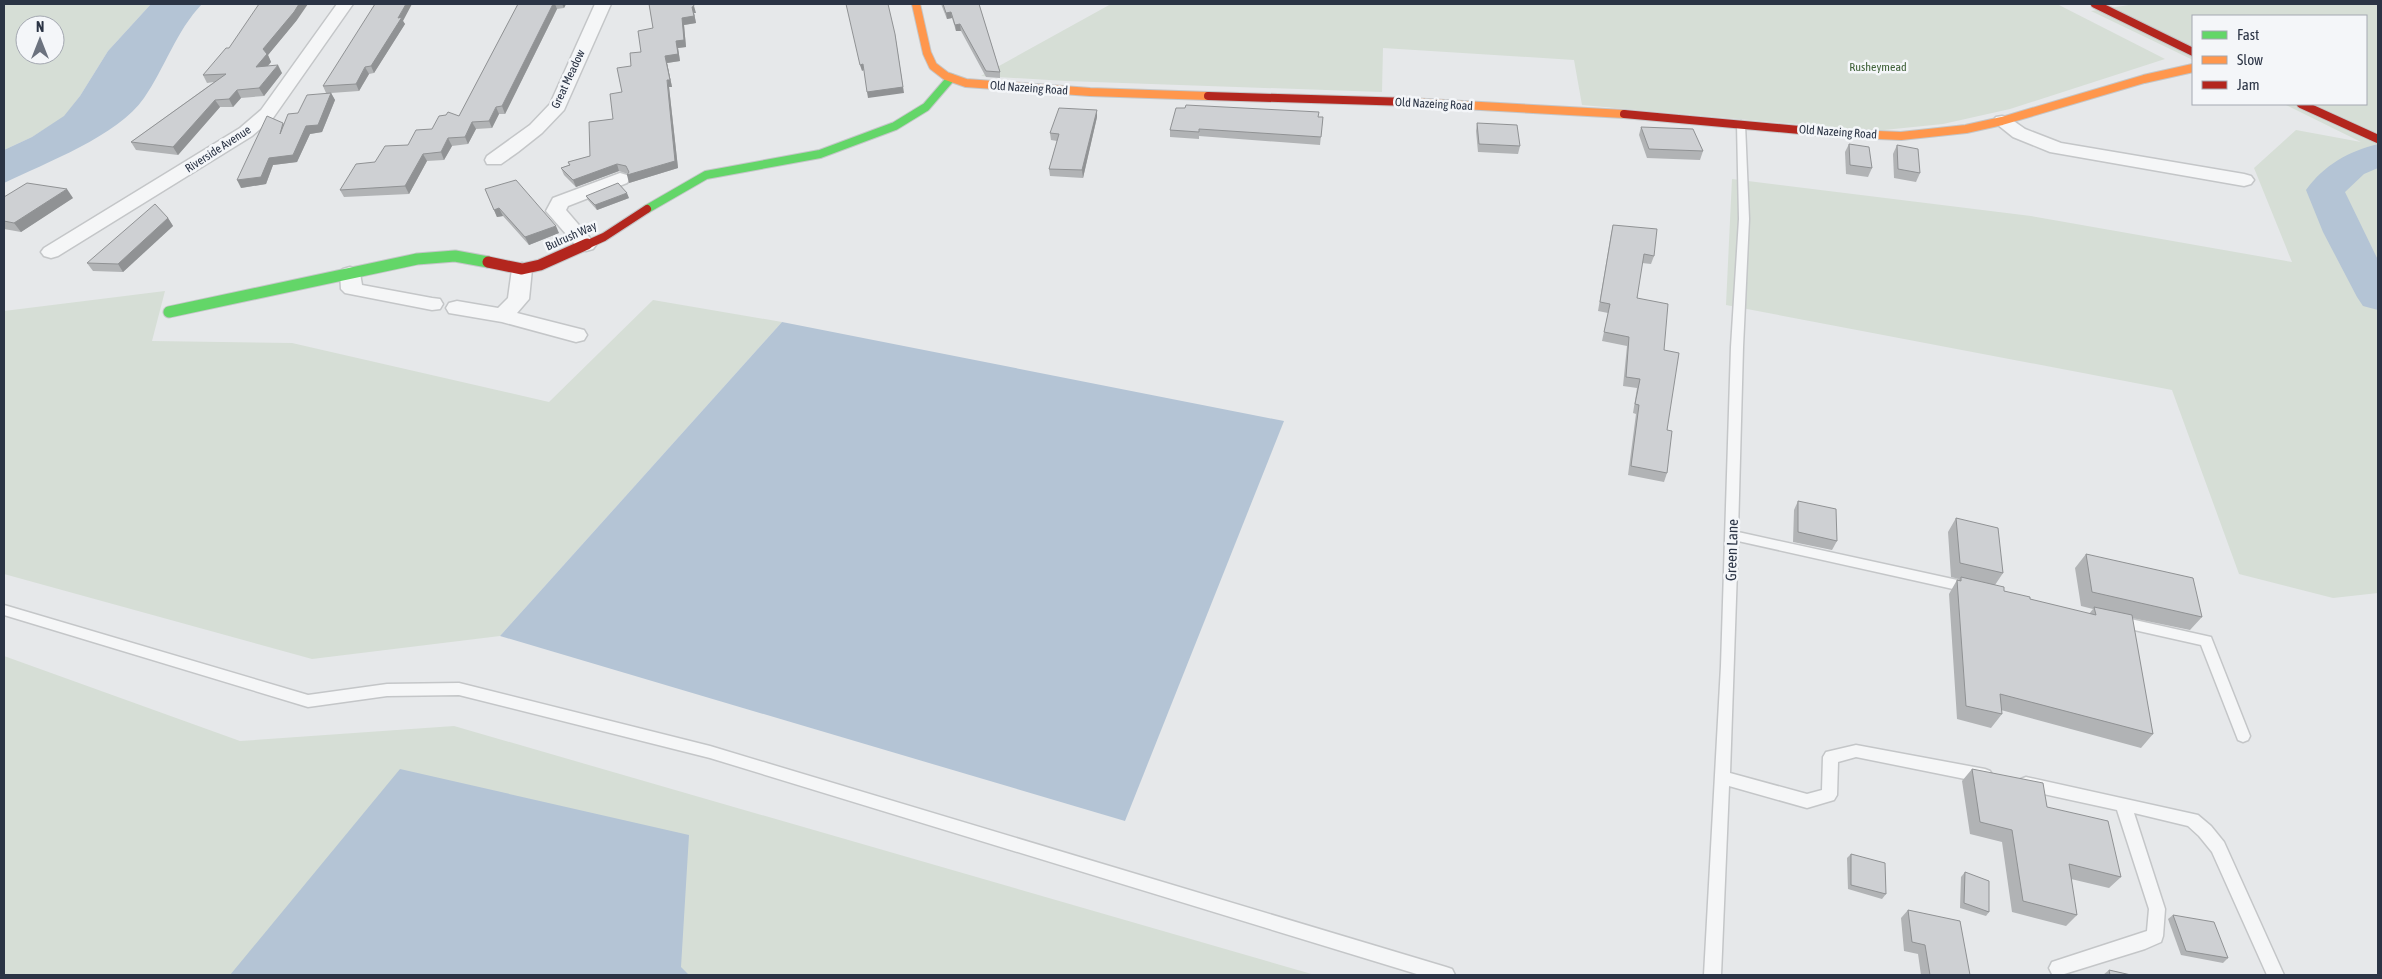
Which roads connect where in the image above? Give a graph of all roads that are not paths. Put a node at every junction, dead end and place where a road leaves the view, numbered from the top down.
1 (345, 4) edge
2 (603, 4) edge
3 (916, 4) edge
4 (2095, 4) edge
5 (2192, 52) edge
6 (2192, 68) edge
7 (951, 78) junction
8 (2302, 105) edge
9 (2002, 121) junction
10 (1741, 124) junction
11 (2378, 139) edge
12 (494, 160) dead end
13 (620, 178) dead end
14 (2244, 180) dead end
15 (586, 245) junction
16 (51, 252) dead end
17 (522, 269) junction
18 (350, 274) junction
19 (432, 304) dead end
20 (457, 308) dead end
21 (169, 312) dead end
22 (503, 316) junction
23 (576, 334) dead end
24 (1732, 535) junction
25 (1984, 591) edge
26 (4, 610) edge
27 (2100, 617) edge
28 (2243, 736) dead end
29 (1722, 777) junction
30 (2123, 804) junction
31 (2058, 968) dead end
32 (1446, 975) edge
33 (1712, 975) edge
34 (2276, 975) edge

1 - 16 street, Riverside Avenue
2 - 12 street, Great Meadow
3 - 7 street, Old Nazeing Road
4 - 5 street
6 - 9 street, Old Nazeing Road
7 - 10 street, Old Nazeing Road
7 - 15 street, Bulrush Way
8 - 11 street
9 - 10 street, Old Nazeing Road
9 - 14 street
10 - 24 lane, Green Lane
13 - 15 street
15 - 17 street, Bulrush Way
17 - 18 street, Bulrush Way
17 - 22 street
18 - 19 street
18 - 21 street, Bulrush Way
20 - 22 street
22 - 23 street
24 - 25 lane
24 - 29 lane, Green Lane
26 - 32 lane
27 - 28 lane
29 - 30 lane
29 - 33 lane, Green Lane
30 - 31 lane
30 - 34 lane

